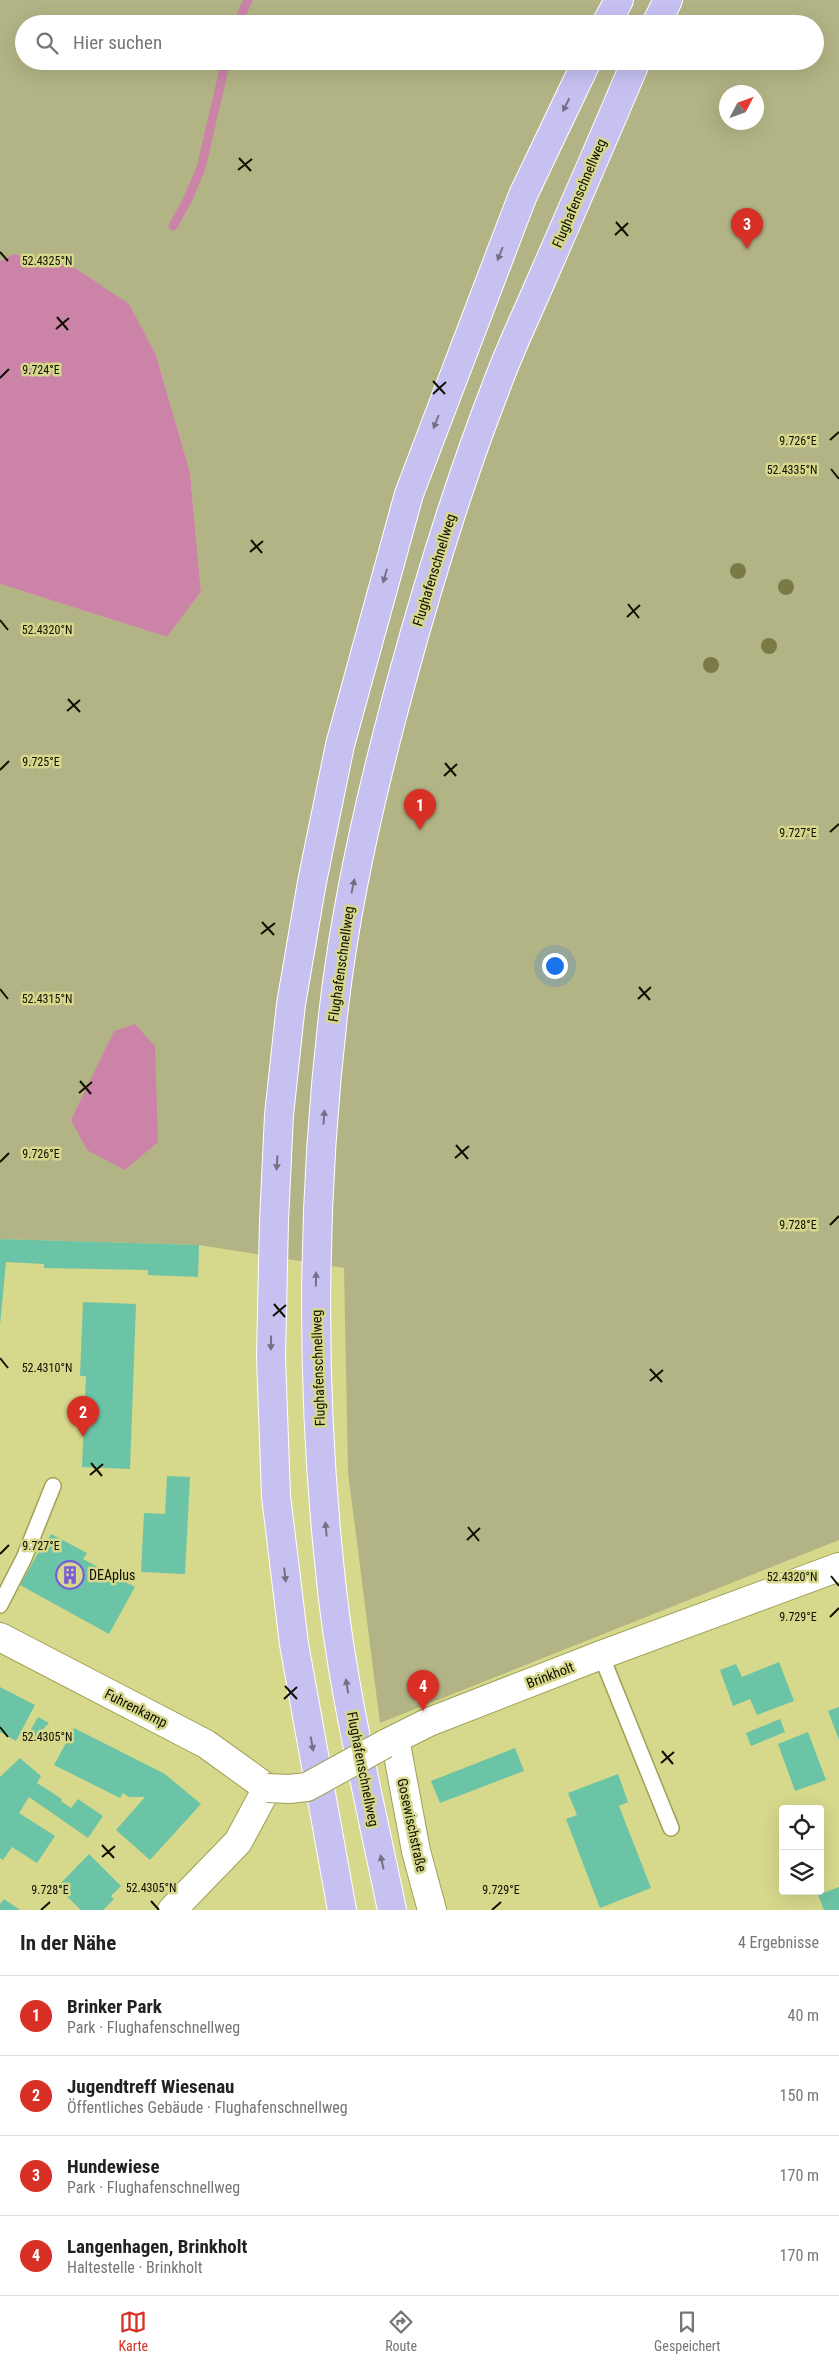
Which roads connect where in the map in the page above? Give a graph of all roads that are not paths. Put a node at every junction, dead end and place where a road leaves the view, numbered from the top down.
1 (619, 0) edge
2 (668, 0) edge
3 (611, 15) edge
4 (660, 15) edge
5 (583, 70) edge
6 (632, 70) edge
7 (53, 1486) dead end
8 (839, 1567) edge
9 (0, 1605) edge
10 (0, 1637) edge
11 (601, 1655) junction
12 (390, 1742) junction
13 (267, 1788) junction
14 (671, 1828) dead end
15 (172, 1910) edge
16 (342, 1910) edge
17 (392, 1910) edge
18 (432, 1910) edge

1 - 3 highway
2 - 4 highway
5 -> 16 highway
17 -> 6 highway, Flughafenschnellweg
7 - 9 lane
8 - 11 street, Brinkholt
10 - 13 street, Fuhrenkamp
11 - 12 street, Brinkholt
11 - 14 lane
12 - 13 street, Brinkholt, bridge
12 - 18 street, Gosewischstraße
13 - 15 street

